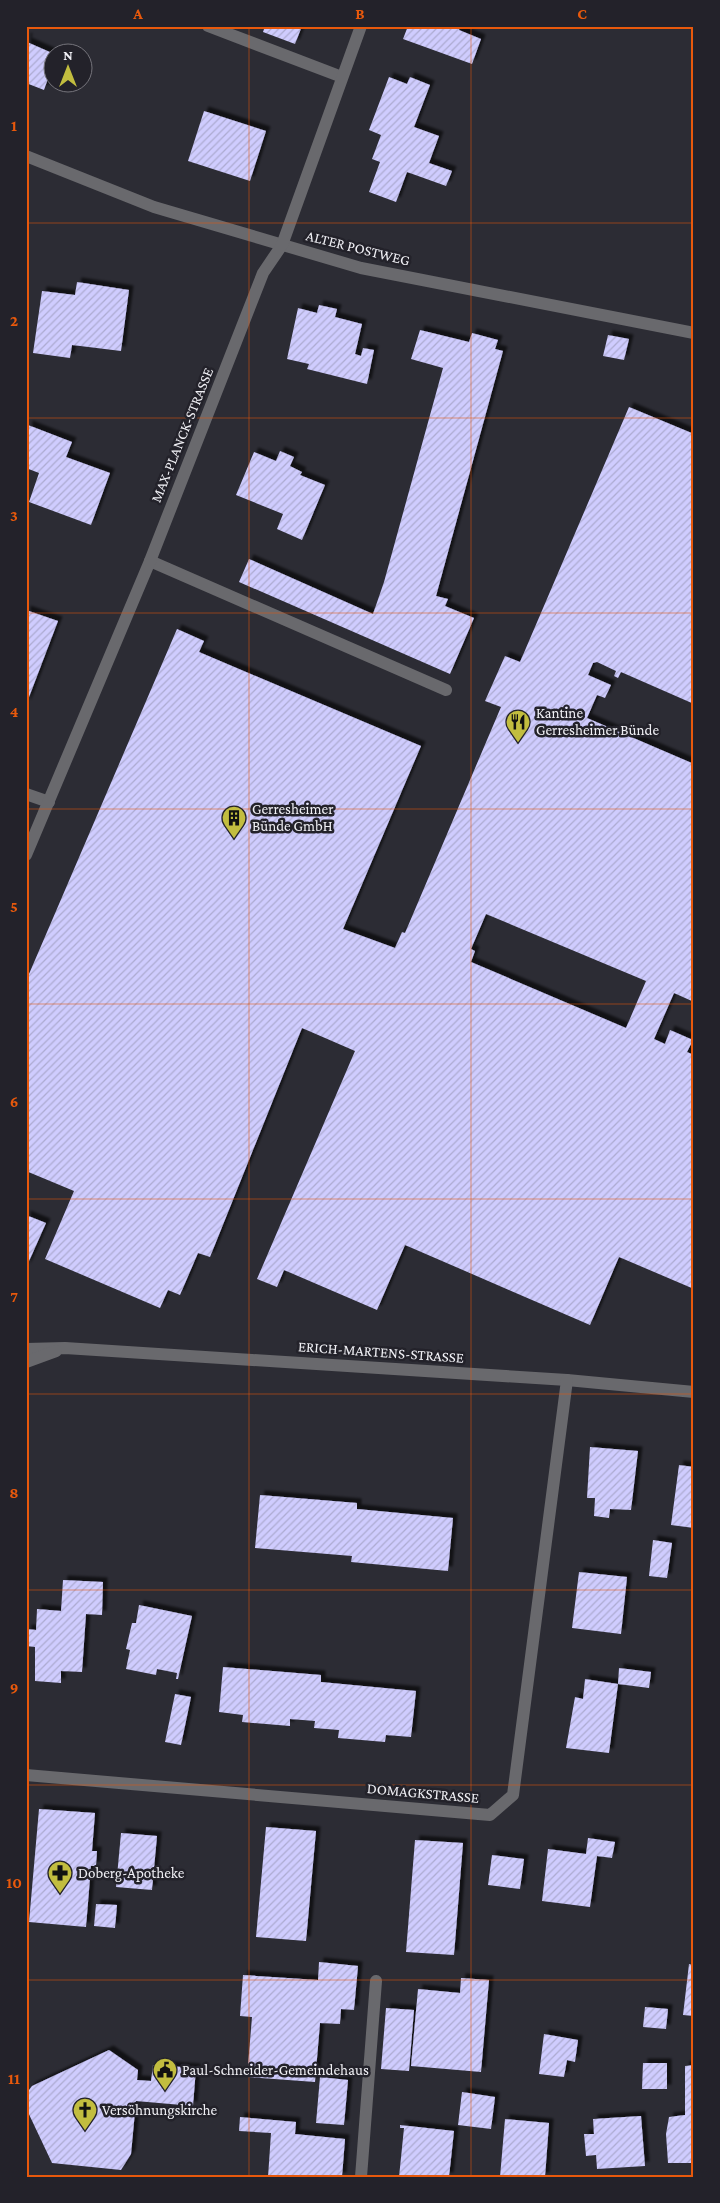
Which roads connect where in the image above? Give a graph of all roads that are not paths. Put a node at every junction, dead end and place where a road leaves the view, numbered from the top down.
1 (208, 26) edge
2 (361, 26) edge
3 (342, 77) junction
4 (26, 156) edge
5 (282, 245) junction
6 (694, 333) edge
7 (150, 561) junction
8 (446, 690) dead end
9 (26, 794) edge
10 (49, 802) junction
11 (26, 855) edge
12 (65, 1348) junction
13 (26, 1349) edge
14 (26, 1362) edge
15 (567, 1380) junction
16 (694, 1392) edge
17 (26, 1775) edge
18 (376, 1981) dead end
19 (361, 2177) edge

1 - 3 street
2 - 3 street, MAX-PLANCK-STRASSE
3 - 5 street, MAX-PLANCK-STRASSE
4 - 5 street, ALTER POSTWEG
5 - 6 street, ALTER POSTWEG
5 - 7 street, MAX-PLANCK-STRASSE
7 - 8 street
7 - 10 street, MAX-PLANCK-STRASSE
9 - 10 street
10 - 11 street, MAX-PLANCK-STRASSE
12 - 13 street, ERICH-MARTENS-STRASSE
12 - 14 street, ERICH-MARTENS-STRASSE
12 - 15 street, ERICH-MARTENS-STRASSE
15 - 16 street, ERICH-MARTENS-STRASSE
15 - 17 street, DOMAGKSTRASSE
18 - 19 street

